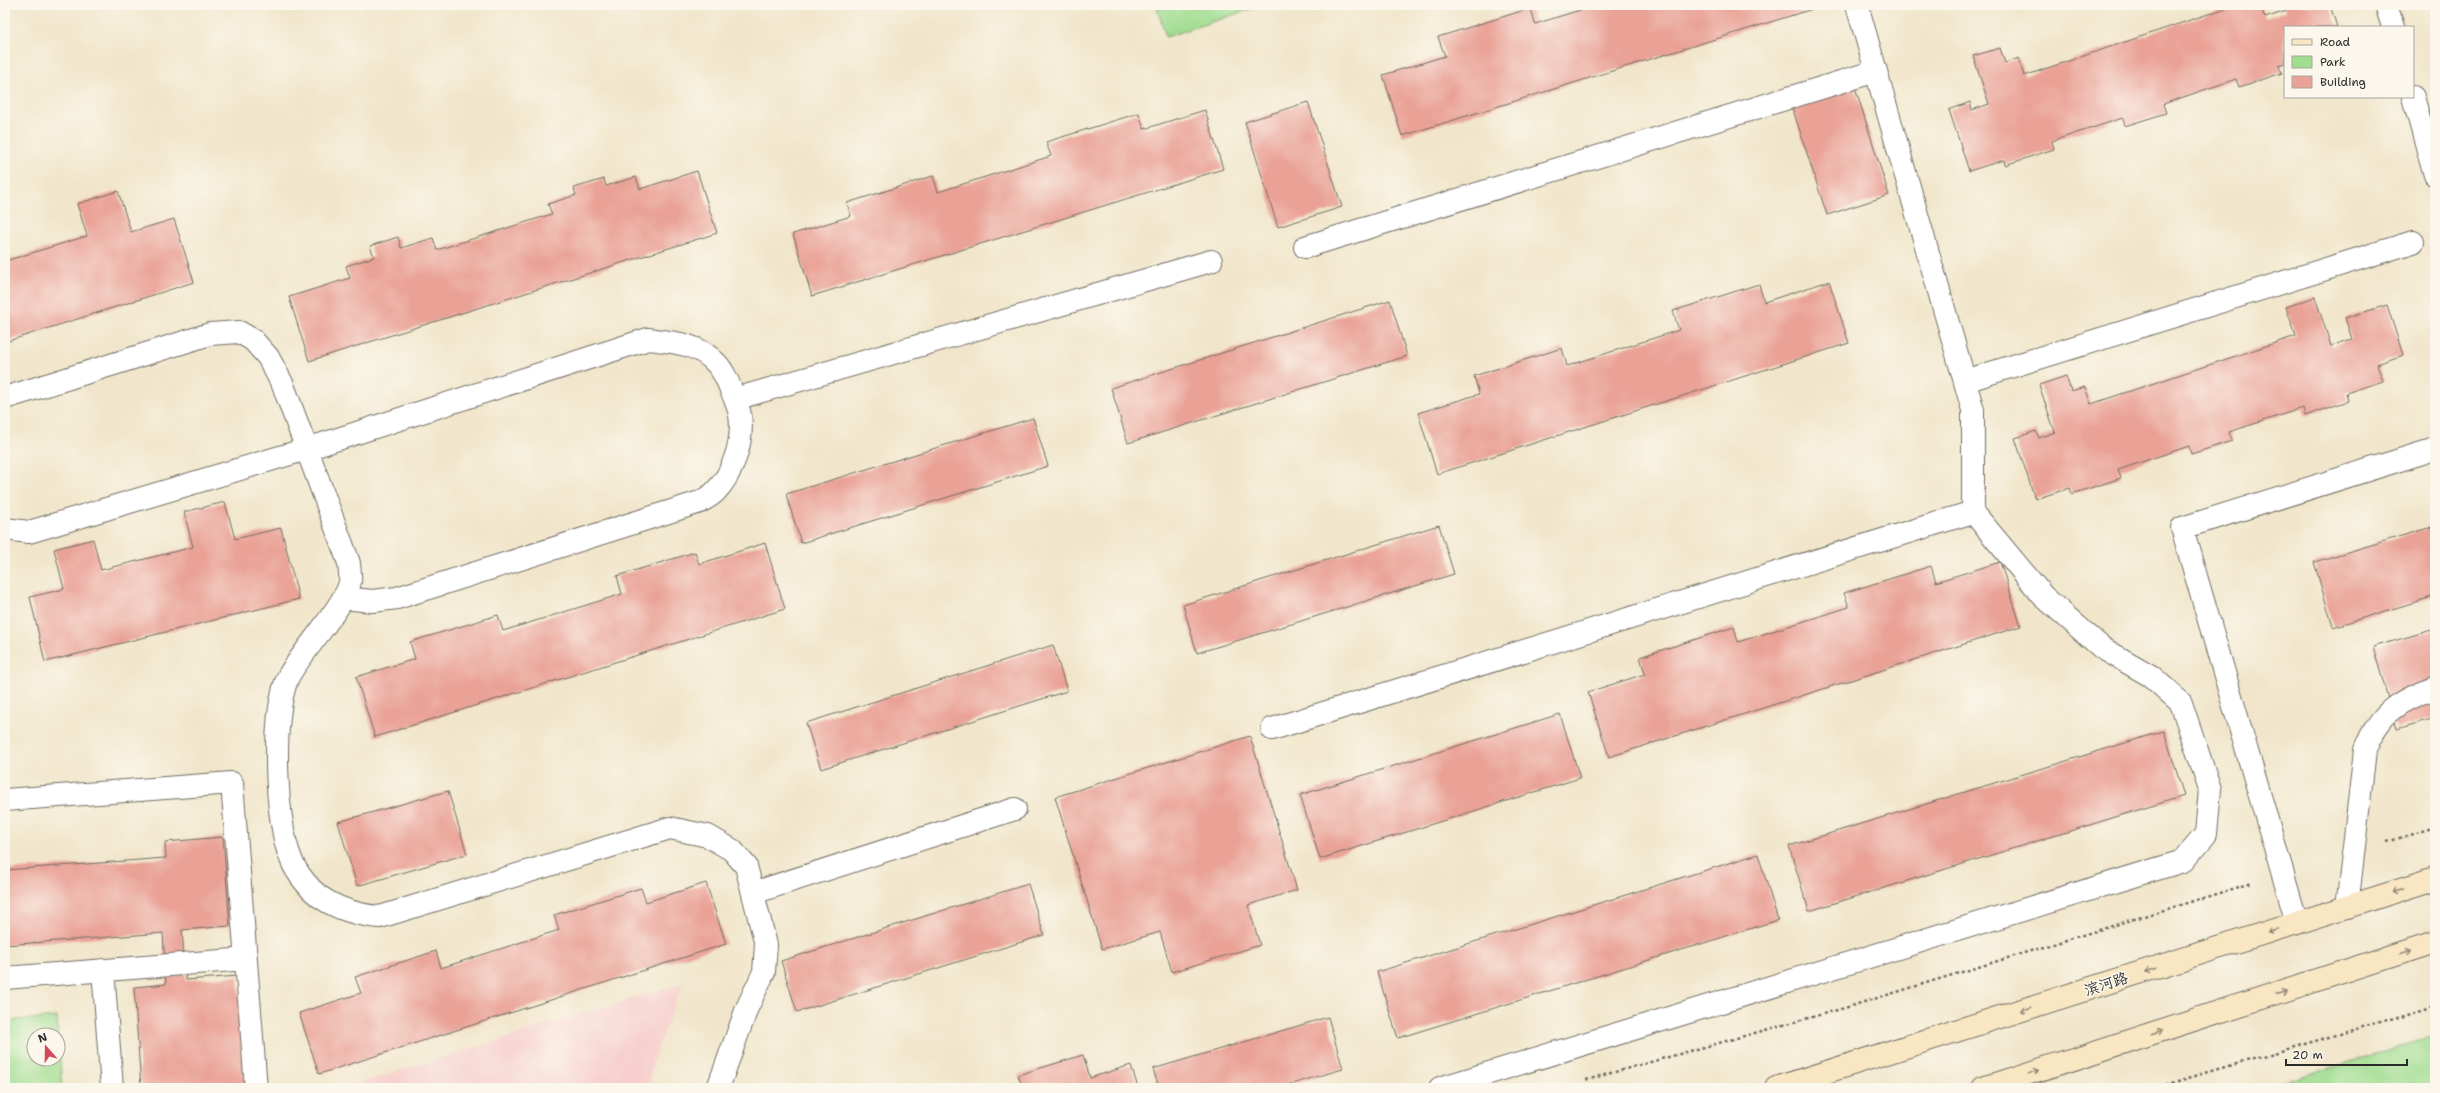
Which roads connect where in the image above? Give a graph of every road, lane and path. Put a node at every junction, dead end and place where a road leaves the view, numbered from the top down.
1 (1857, 5) edge
2 (2386, 5) edge
3 (2393, 26) edge
4 (1876, 71) junction
5 (2413, 98) edge
6 (2435, 175) edge
7 (2413, 242) dead end
8 (1305, 247) dead end
9 (1211, 261) dead end
10 (1966, 381) junction
11 (5, 398) edge
12 (734, 399) junction
13 (307, 449) junction
14 (2435, 450) edge
15 (1973, 512) junction
16 (5, 529) edge
17 (343, 598) junction
18 (2435, 688) edge
19 (1272, 729) dead end
20 (5, 800) edge
21 (1015, 809) dead end
22 (2435, 827) edge
23 (2353, 853) junction
24 (2283, 874) junction
25 (2435, 879) edge
26 (753, 893) junction
27 (2347, 907) junction
28 (2297, 923) junction
29 (2435, 942) edge
30 (246, 959) junction
31 (103, 970) junction
32 (5, 978) edge
33 (2435, 1006) edge
34 (1581, 1082) dead end
35 (112, 1088) edge
36 (256, 1088) edge
37 (718, 1088) edge
38 (1440, 1088) edge
39 (1776, 1088) edge
40 (1983, 1088) edge
41 (2155, 1088) edge

1 - 4 street
2 - 3 street
4 - 8 street
4 - 10 street
5 - 6 street
7 - 10 street
9 - 12 street
10 - 15 street
11 - 13 street
12 - 13 street
12 - 17 street
13 - 16 street
13 - 17 street
14 - 24 street
15 - 19 street
15 - 38 street
17 - 26 street
18 - 23 street
20 - 30 street
21 - 26 street
22 - 23 path
23 - 27 street
24 - 28 street
24 - 34 path
25 -> 27 main road, 滨河路
26 - 37 street
27 - 28 main road, 滨河路
28 -> 39 main road, 滨河路
40 -> 29 main road
30 - 31 street
30 - 36 street
31 - 32 street
31 - 35 street
33 - 41 path

